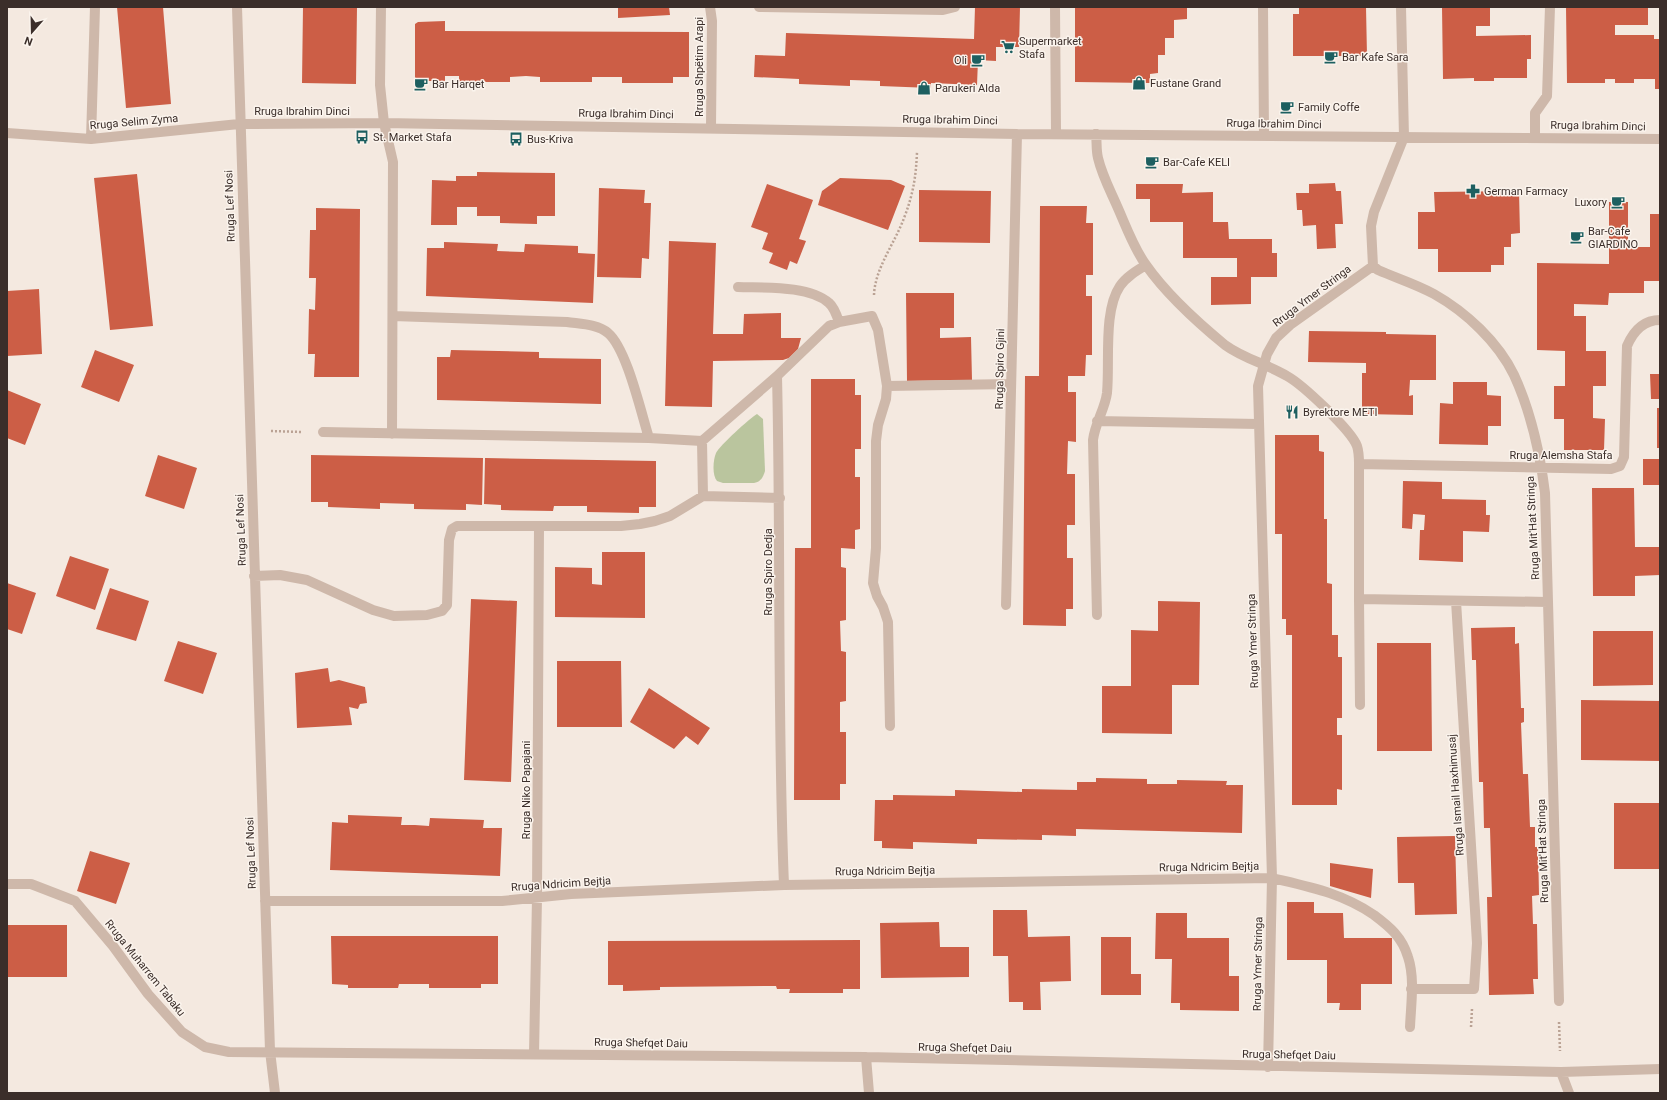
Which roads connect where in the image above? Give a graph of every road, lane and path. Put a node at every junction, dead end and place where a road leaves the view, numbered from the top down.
1 (95, 7) edge
2 (237, 7) edge
3 (381, 7) edge
4 (710, 7) edge
5 (759, 7) edge
6 (955, 7) edge
7 (1055, 7) edge
8 (1262, 7) edge
9 (1400, 7) edge
10 (1550, 7) edge
11 (384, 123) junction
12 (240, 124) junction
13 (711, 127) junction
14 (918, 132) junction
15 (7, 133) edge
16 (1056, 133) junction
17 (1017, 134) junction
18 (1096, 134) junction
19 (1264, 136) junction
20 (1404, 137) junction
21 (1535, 138) junction
22 (91, 139) junction
23 (1660, 139) edge
24 (1146, 265) junction
25 (1373, 266) junction
26 (738, 287) dead end
27 (393, 316) junction
28 (872, 316) junction
29 (1660, 320) edge
30 (840, 322) junction
31 (1263, 366) junction
32 (777, 376) junction
33 (1011, 384) junction
34 (887, 386) junction
35 (1097, 421) junction
36 (1258, 424) junction
37 (249, 431) junction
38 (323, 432) joint
39 (392, 434) junction
40 (649, 438) junction
41 (702, 441) junction
42 (1359, 464) junction
43 (1542, 468) junction
44 (703, 496) junction
45 (780, 498) junction
46 (539, 526) junction
47 (254, 576) junction
48 (1359, 599) junction
49 (1456, 601) junction
50 (1548, 602) junction
51 (1006, 605) dead end
52 (1097, 615) dead end
53 (1360, 705) dead end
54 (890, 726) dead end
55 (1272, 878) junction
56 (7, 884) edge
57 (784, 884) junction
58 (538, 898) junction
59 (265, 901) junction
60 (1411, 989) junction
61 (1559, 1001) joint
62 (1410, 1026) dead end
63 (270, 1052) junction
64 (534, 1054) junction
65 (866, 1057) junction
66 (1268, 1067) junction
67 (1660, 1069) edge
68 (1561, 1072) junction
69 (275, 1093) edge
70 (869, 1093) edge
71 (1569, 1093) edge

1 - 22 street
2 - 12 street, Rruga Lef Nosi
3 - 11 street
4 - 13 street, Rruga Shpëtim Arapi
5 - 6 street
7 - 16 street
8 - 19 street
9 - 20 street
10 - 21 street
11 - 12 street, Rruga Ibrahim Dinci
11 - 13 street, Rruga Ibrahim Dinci
11 - 27 street
12 - 22 street, Rruga Selim Zyma
12 - 37 street, Rruga Lef Nosi
13 - 14 street, Rruga Ibrahim Dinci
14 - 17 street, Rruga Ibrahim Dinci
14 - 28 path
15 - 22 street, Rruga Selim Zyma
16 - 17 street, Rruga Ibrahim Dinci
16 - 18 street, Rruga Ibrahim Dinci
17 - 33 street, Rruga Spiro Gjini
18 - 19 street, Rruga Ibrahim Dinci
18 - 24 street
19 - 20 street, Rruga Ibrahim Dinci
20 - 21 street, Rruga Ibrahim Dinci
20 - 25 street
21 - 23 street, Rruga Ibrahim Dinci
24 - 31 street
24 - 35 street
25 - 31 street, Rruga Ymer Stringa
25 - 43 street, Rruga Mit'Hat Stringa
26 - 30 street
27 - 39 street
27 - 40 street
28 - 30 street
28 - 34 street
29 - 43 street, Rruga Alemsha Stafa
30 - 32 street
31 - 36 street, Rruga Ymer Stringa
31 - 42 street
32 - 41 street
32 - 45 street, Rruga Spiro Dedja
33 - 34 street
33 - 51 street, Rruga Spiro Gjini
34 - 54 street
35 - 36 street
35 - 52 street
36 - 55 street, Rruga Ymer Stringa
37 - 38 path
37 - 47 street, Rruga Lef Nosi
38 - 39 street
39 - 40 street
40 - 41 street
41 - 44 street
42 - 43 street, Rruga Alemsha Stafa
42 - 48 street
43 - 50 street, Rruga Mit'Hat Stringa
44 - 45 street
44 - 46 street
45 - 57 street, Rruga Spiro Dedja
46 - 47 street
46 - 58 street, Rruga Niko Papajani
47 - 59 street, Rruga Lef Nosi
48 - 49 street
48 - 53 street
49 - 50 street
49 - 60 street, Rruga Ismail Haxhimusaj
50 - 61 street, Rruga Mit'Hat Stringa
55 - 57 street, Rruga Ndricim Bejtja
55 - 60 street, Rruga Ndricim Bejtja
55 - 66 street, Rruga Ymer Stringa
56 - 63 street, Rruga Muharrem Tabaku
57 - 58 street, Rruga Ndricim Bejtja
58 - 59 street, Rruga Ndricim Bejtja
58 - 64 street, Rruga Niko Papajani
59 - 63 street, Rruga Lef Nosi
60 - 62 street, Rruga Ndricim Bejtja
61 - 68 path
63 - 64 street, Rruga Shefqet Daiu
63 - 69 street, Rruga Lef Nosi
64 - 65 street, Rruga Shefqet Daiu
65 - 66 street, Rruga Shefqet Daiu
65 - 70 street
66 - 68 street, Rruga Shefqet Daiu
67 - 68 street, Rruga Shefqet Daiu
68 - 71 street

